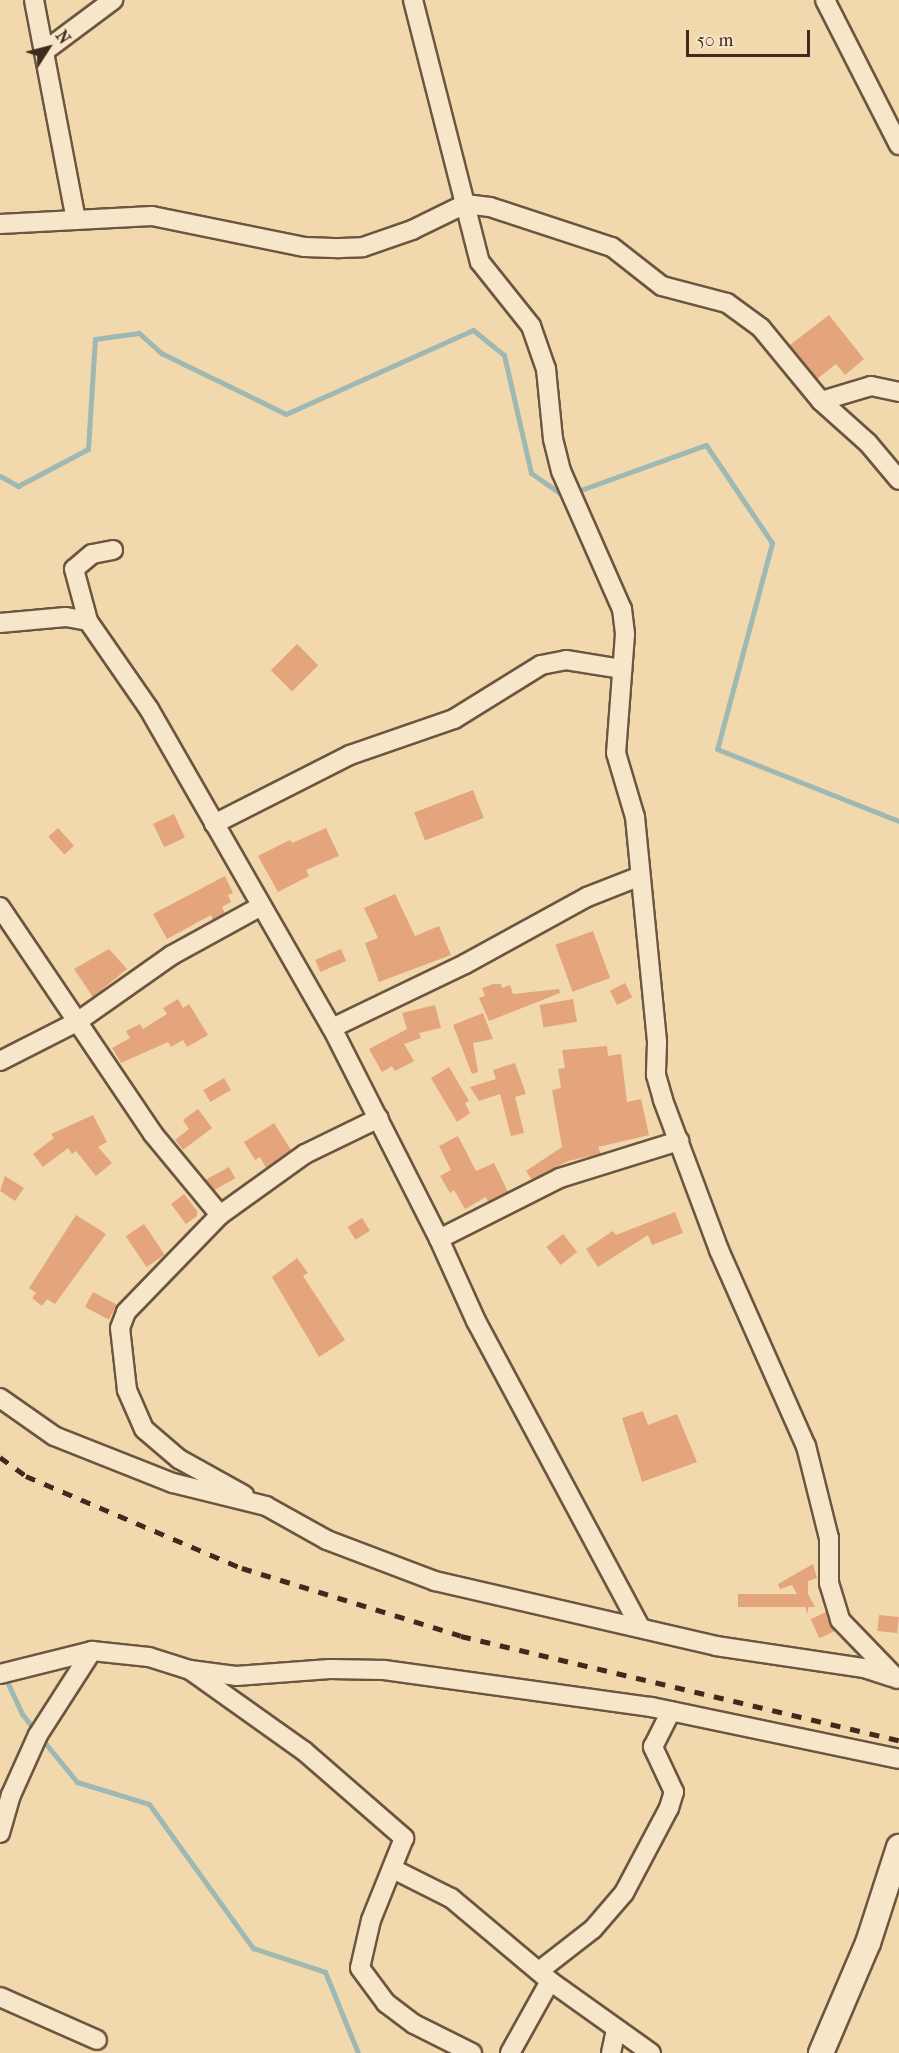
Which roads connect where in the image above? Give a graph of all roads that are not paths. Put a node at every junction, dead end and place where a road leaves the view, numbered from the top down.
1 (34, 0) edge
2 (112, 0) edge
3 (413, 0) edge
4 (825, 0) edge
5 (46, 50) junction
6 (899, 145) edge
7 (465, 204) junction
8 (76, 220) junction
9 (0, 224) edge
10 (899, 392) edge
11 (821, 401) junction
12 (899, 480) edge
13 (113, 550) dead end
14 (88, 621) junction
15 (0, 623) edge
16 (622, 669) junction
17 (214, 824) junction
18 (638, 877) junction
19 (261, 906) junction
20 (0, 908) edge
21 (77, 1022) junction
22 (332, 1028) junction
23 (0, 1061) edge
24 (379, 1118) junction
25 (679, 1141) junction
26 (220, 1215) junction
27 (439, 1239) junction
28 (0, 1398) edge
29 (266, 1506) junction
30 (640, 1627) junction
31 (92, 1651) junction
32 (190, 1670) junction
33 (7, 1672) edge
34 (898, 1679) edge
35 (670, 1711) junction
36 (899, 1759) edge
37 (0, 1833) edge
38 (899, 1847) edge
39 (393, 1869) junction
40 (545, 1976) junction
41 (0, 1997) edge
42 (616, 2030) junction
43 (97, 2040) dead end
44 (472, 2053) edge
45 (510, 2053) edge
46 (611, 2053) edge
47 (651, 2053) edge
48 (821, 2053) edge

1 - 5 street
2 - 5 street
3 - 7 street
4 - 6 street
5 - 8 street
7 - 8 street
7 - 11 street
7 - 16 street
8 - 9 street
10 - 11 street
11 - 12 street
13 - 14 street
14 - 15 street
14 - 17 street
16 - 17 street
16 - 18 street
17 - 19 street
18 - 22 street
18 - 25 street
19 - 21 street
19 - 22 street
20 - 21 street
21 - 23 street
21 - 26 street
22 - 24 street
24 - 26 street
24 - 27 street
25 - 27 street
25 - 34 street
26 - 29 street
27 - 30 street
28 - 29 street
29 - 30 street
30 - 34 street
31 - 32 street
31 - 33 street
31 - 37 street
32 - 35 street
32 - 39 street
35 - 36 street
35 - 40 street
38 - 48 street
39 - 40 street
39 - 44 street
40 - 42 street
40 - 45 street
41 - 43 street
42 - 46 street
42 - 47 street

